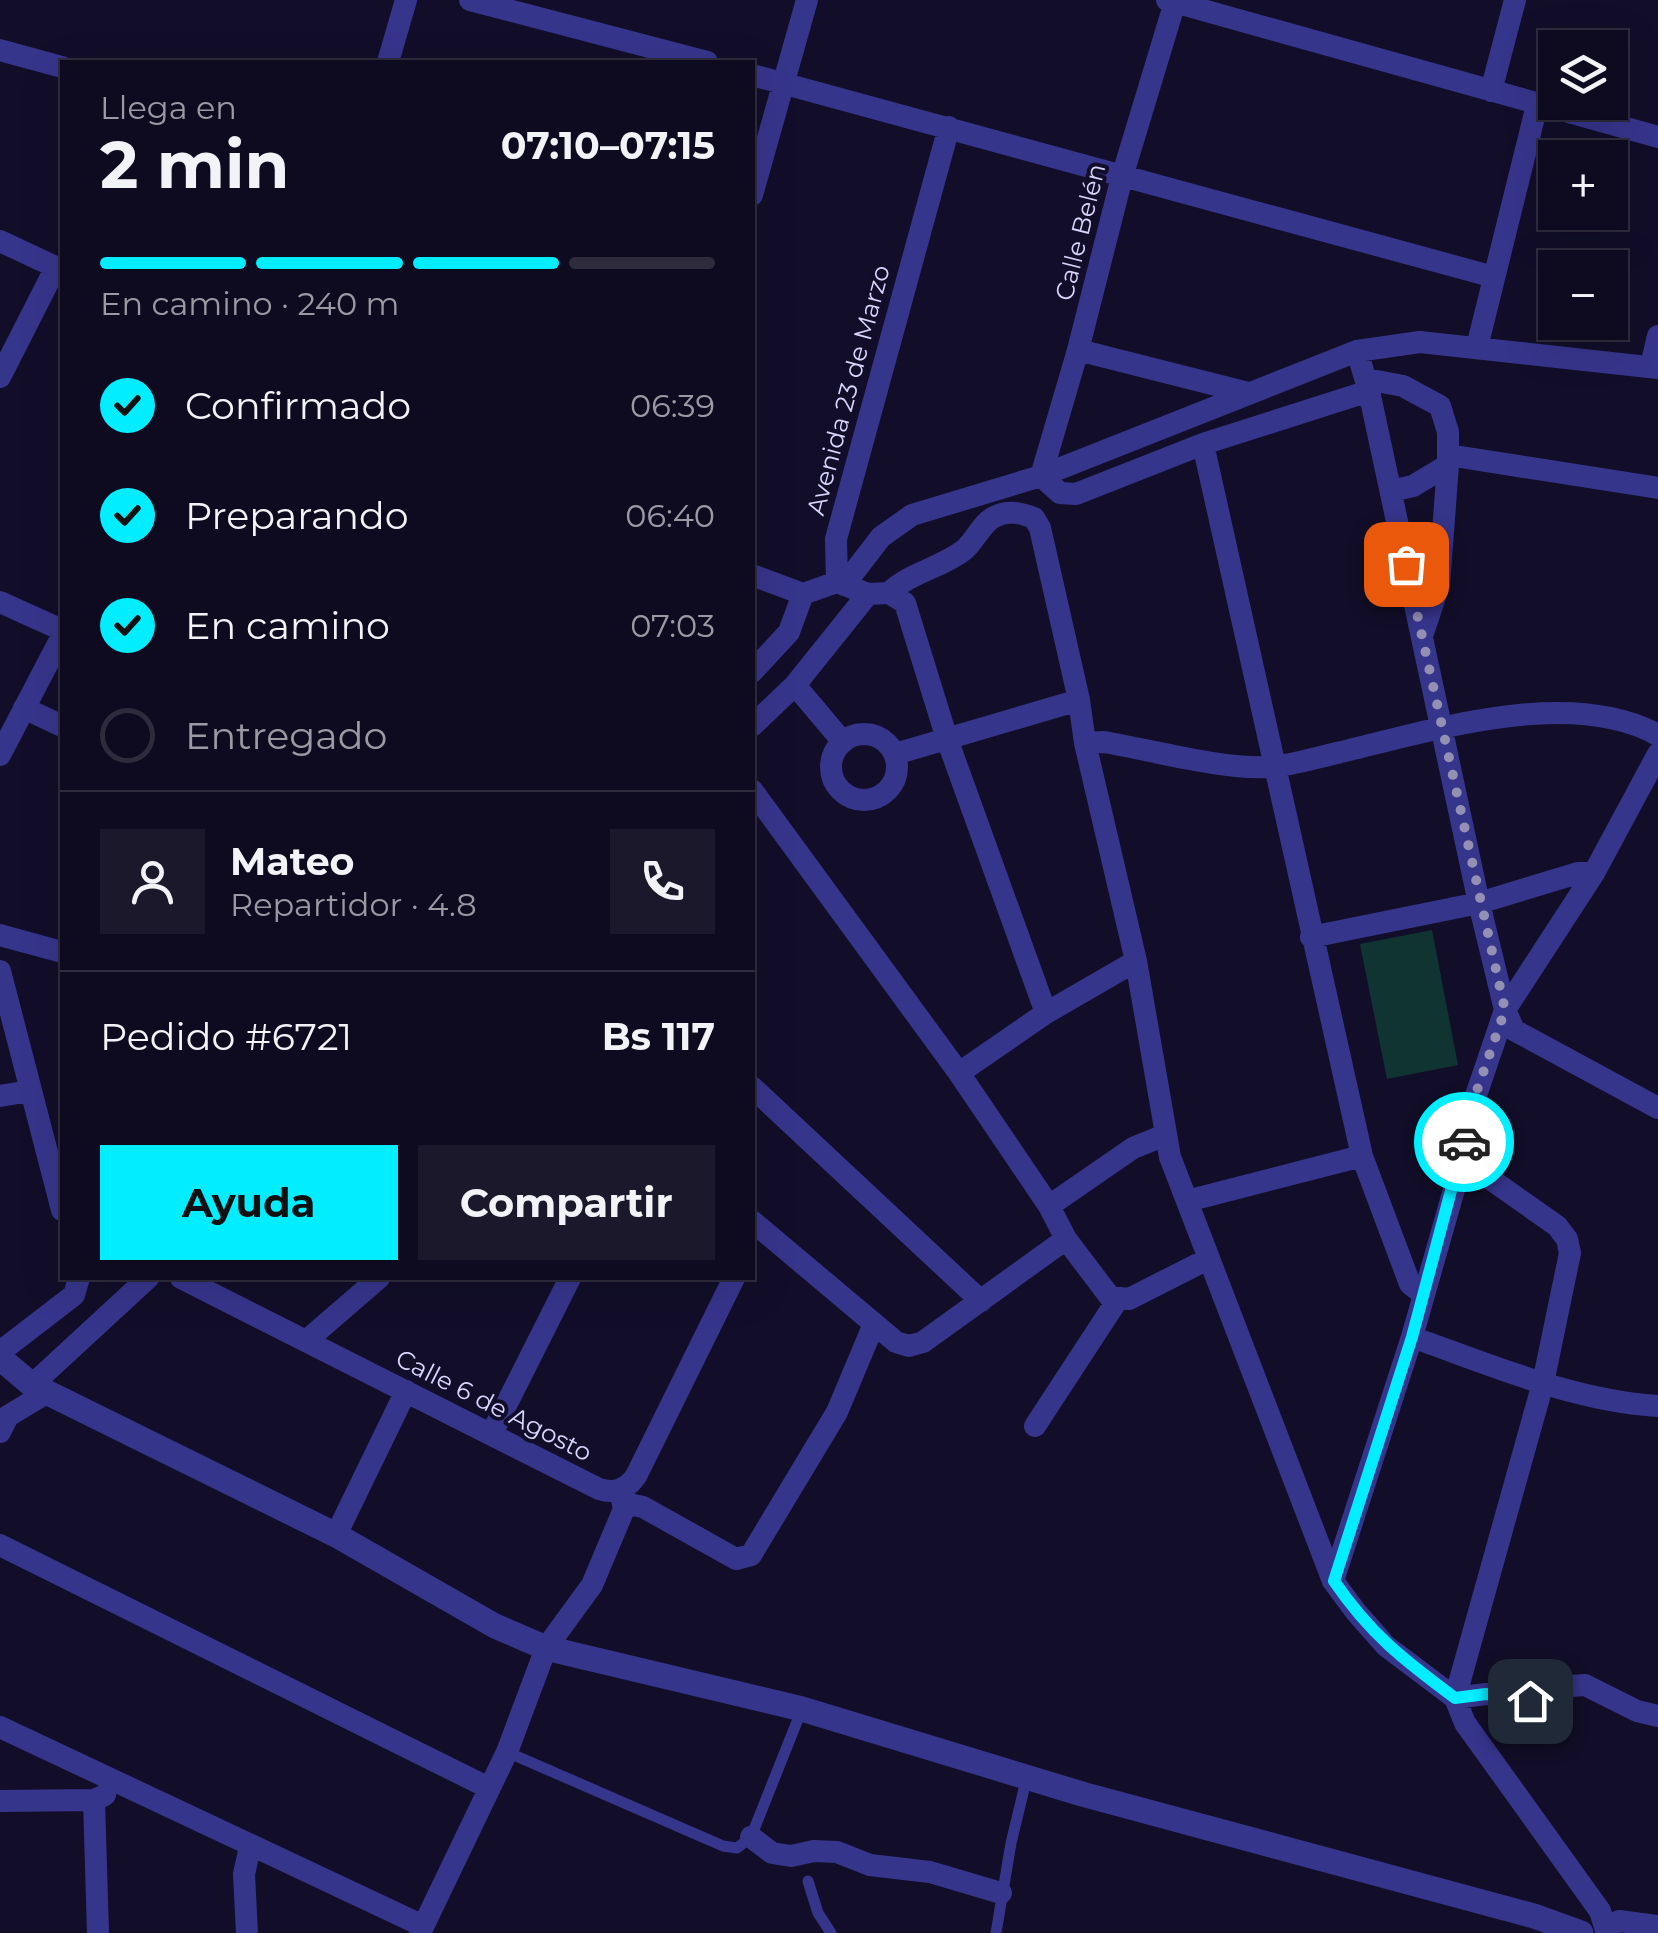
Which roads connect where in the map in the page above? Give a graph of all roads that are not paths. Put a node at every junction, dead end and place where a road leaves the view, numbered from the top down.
1 (406, 0) edge
2 (470, 0) edge
3 (806, 0) edge
4 (1515, 0) edge
5 (1171, 1) edge
6 (0, 50) edge
7 (389, 60) edge
8 (699, 60) edge
9 (60, 66) edge
10 (755, 75) edge
11 (784, 83) junction
12 (1491, 90) junction
13 (1538, 105) joint
14 (1594, 120) edge
15 (948, 127) junction
16 (1658, 137) edge
17 (1122, 177) junction
18 (755, 184) edge
19 (0, 242) edge
20 (59, 268) edge
21 (1494, 277) junction
22 (1658, 336) edge
23 (1477, 346) junction
24 (1078, 350) junction
25 (1357, 351) junction
26 (1654, 367) edge
27 (0, 377) edge
28 (1368, 385) junction
29 (1248, 393) junction
30 (1203, 444) junction
31 (1448, 460) junction
32 (1040, 476) junction
33 (1658, 488) edge
34 (1391, 491) junction
35 (755, 575) edge
36 (841, 584) junction
37 (878, 593) junction
38 (803, 594) junction
39 (0, 602) edge
40 (60, 632) edge
41 (60, 637) edge
42 (1422, 637) junction
43 (755, 669) edge
44 (795, 685) junction
45 (1079, 700) junction
46 (24, 708) junction
47 (755, 723) edge
48 (60, 725) edge
49 (1442, 729) junction
50 (1658, 734) edge
51 (947, 739) junction
52 (843, 742) junction
53 (1085, 743) junction
54 (895, 754) junction
55 (1658, 754) edge
56 (0, 755) edge
57 (1276, 766) junction
58 (755, 794) edge
59 (1594, 873) junction
60 (1479, 903) junction
61 (0, 935) edge
62 (1311, 937) junction
63 (60, 951) edge
64 (1136, 961) junction
65 (0, 971) edge
66 (1505, 1010) junction
67 (1046, 1014) junction
68 (958, 1074) junction
69 (755, 1090) edge
70 (30, 1091) junction
71 (0, 1096) edge
72 (1658, 1108) edge
73 (1165, 1135) junction
74 (55, 1154) edge
75 (1362, 1156) junction
76 (1462, 1159) junction
77 (60, 1194) edge
78 (1187, 1201) junction
79 (1049, 1206) junction
80 (756, 1232) edge
81 (1066, 1239) junction
82 (1208, 1259) junction
83 (78, 1280) edge
84 (146, 1280) edge
85 (185, 1280) edge
86 (377, 1280) edge
87 (569, 1280) edge
88 (733, 1280) edge
89 (1423, 1294) junction
90 (1118, 1299) junction
91 (981, 1300) junction
92 (874, 1324) junction
93 (1412, 1337) junction
94 (306, 1340) junction
95 (1, 1359) edge
96 (1543, 1383) junction
97 (40, 1389) junction
98 (406, 1391) junction
99 (1658, 1406) edge
100 (1034, 1426) dead end
101 (0, 1432) edge
102 (492, 1433) junction
103 (622, 1496) junction
104 (336, 1535) junction
105 (0, 1545) edge
106 (1334, 1581) junction
107 (546, 1648) junction
108 (1455, 1698) junction
109 (802, 1709) junction
110 (1658, 1716) edge
111 (0, 1727) edge
112 (507, 1752) junction
113 (1028, 1777) junction
114 (117, 1784) junction
115 (487, 1787) junction
116 (94, 1800) junction
117 (0, 1801) edge
118 (751, 1837) junction
119 (250, 1847) junction
120 (808, 1881) dead end
121 (1001, 1893) junction
122 (1658, 1926) edge
123 (420, 1929) edge
124 (1598, 1931) edge
125 (98, 1933) edge
126 (246, 1933) edge
127 (830, 1933) edge
128 (996, 1933) edge

1 - 7 street
2 - 8 street
3 - 11 street
4 - 12 street
5 - 12 street
5 - 17 street, Calle Belén
6 - 9 street
10 - 11 street
11 - 15 street
11 - 18 street
12 - 13 street
13 - 21 street
14 - 16 street
15 - 17 street
15 - 36 street, Avenida 23 de Marzo
17 - 21 street
17 - 24 street, Calle Belén
19 - 20 street
20 - 27 street
21 - 23 street
22 - 26 street
23 - 25 street
23 - 26 street
24 - 29 street
24 - 32 street, Calle Belén
25 - 28 street
25 - 29 street
28 - 30 street
28 - 31 street
28 - 34 street
29 - 32 street
30 - 32 street
30 - 57 street
31 - 33 street
31 - 34 street
31 - 42 street
32 - 36 street
34 - 42 street
35 - 38 street
36 - 37 street
36 - 38 street
37 - 44 street
37 - 45 street
37 - 51 street
38 - 43 street
39 - 40 street
41 - 46 street
42 - 49 street
44 - 47 street
44 - 52 street
45 - 51 street
45 - 53 street
46 - 48 street
46 - 56 street
49 - 50 street
49 - 57 street
49 - 60 street
51 - 54 street
51 - 67 street
52 - 54 street
52 - 54 street
53 - 57 street
53 - 64 street
55 - 59 street
57 - 62 street
58 - 68 street
59 - 60 street
59 - 66 street
60 - 62 street
60 - 66 street
61 - 63 street
62 - 75 street
64 - 67 street
64 - 73 street
65 - 70 street
66 - 72 street
66 - 76 street
67 - 68 street
68 - 79 street
69 - 91 street
70 - 71 street
70 - 74 street
73 - 78 street
73 - 79 street
74 - 77 street
75 - 78 street
75 - 89 street
76 - 89 street
76 - 96 street
78 - 82 street
79 - 81 street
80 - 92 street
81 - 90 street
81 - 91 street
82 - 90 street
82 - 106 street
83 - 95 street
84 - 97 street
85 - 94 street, Calle 6 de Agosto
86 - 94 street
87 - 102 street
88 - 103 street
89 - 93 street
90 - 100 street
91 - 92 street
92 - 103 street, Calle 6 de Agosto
93 - 96 street
93 - 106 street
94 - 98 street, Calle 6 de Agosto
95 - 97 street
96 - 99 street
96 - 108 street
97 - 101 street
97 - 104 street
98 - 102 street, Calle 6 de Agosto
98 - 104 street
102 - 103 street, Calle 6 de Agosto
103 - 107 street
104 - 107 street
105 - 115 street
106 - 108 street
107 - 109 street
107 - 112 street
108 - 110 street
108 - 124 street
109 - 113 street
109 - 118 lane
111 - 114 street
112 - 115 street
112 - 118 lane
113 - 121 lane
113 - 124 street
114 - 116 street
114 - 119 street
115 - 123 street
116 - 117 street
116 - 125 street
118 - 121 street
119 - 123 street
119 - 126 street
120 - 127 lane
121 - 128 lane
122 - 124 street

